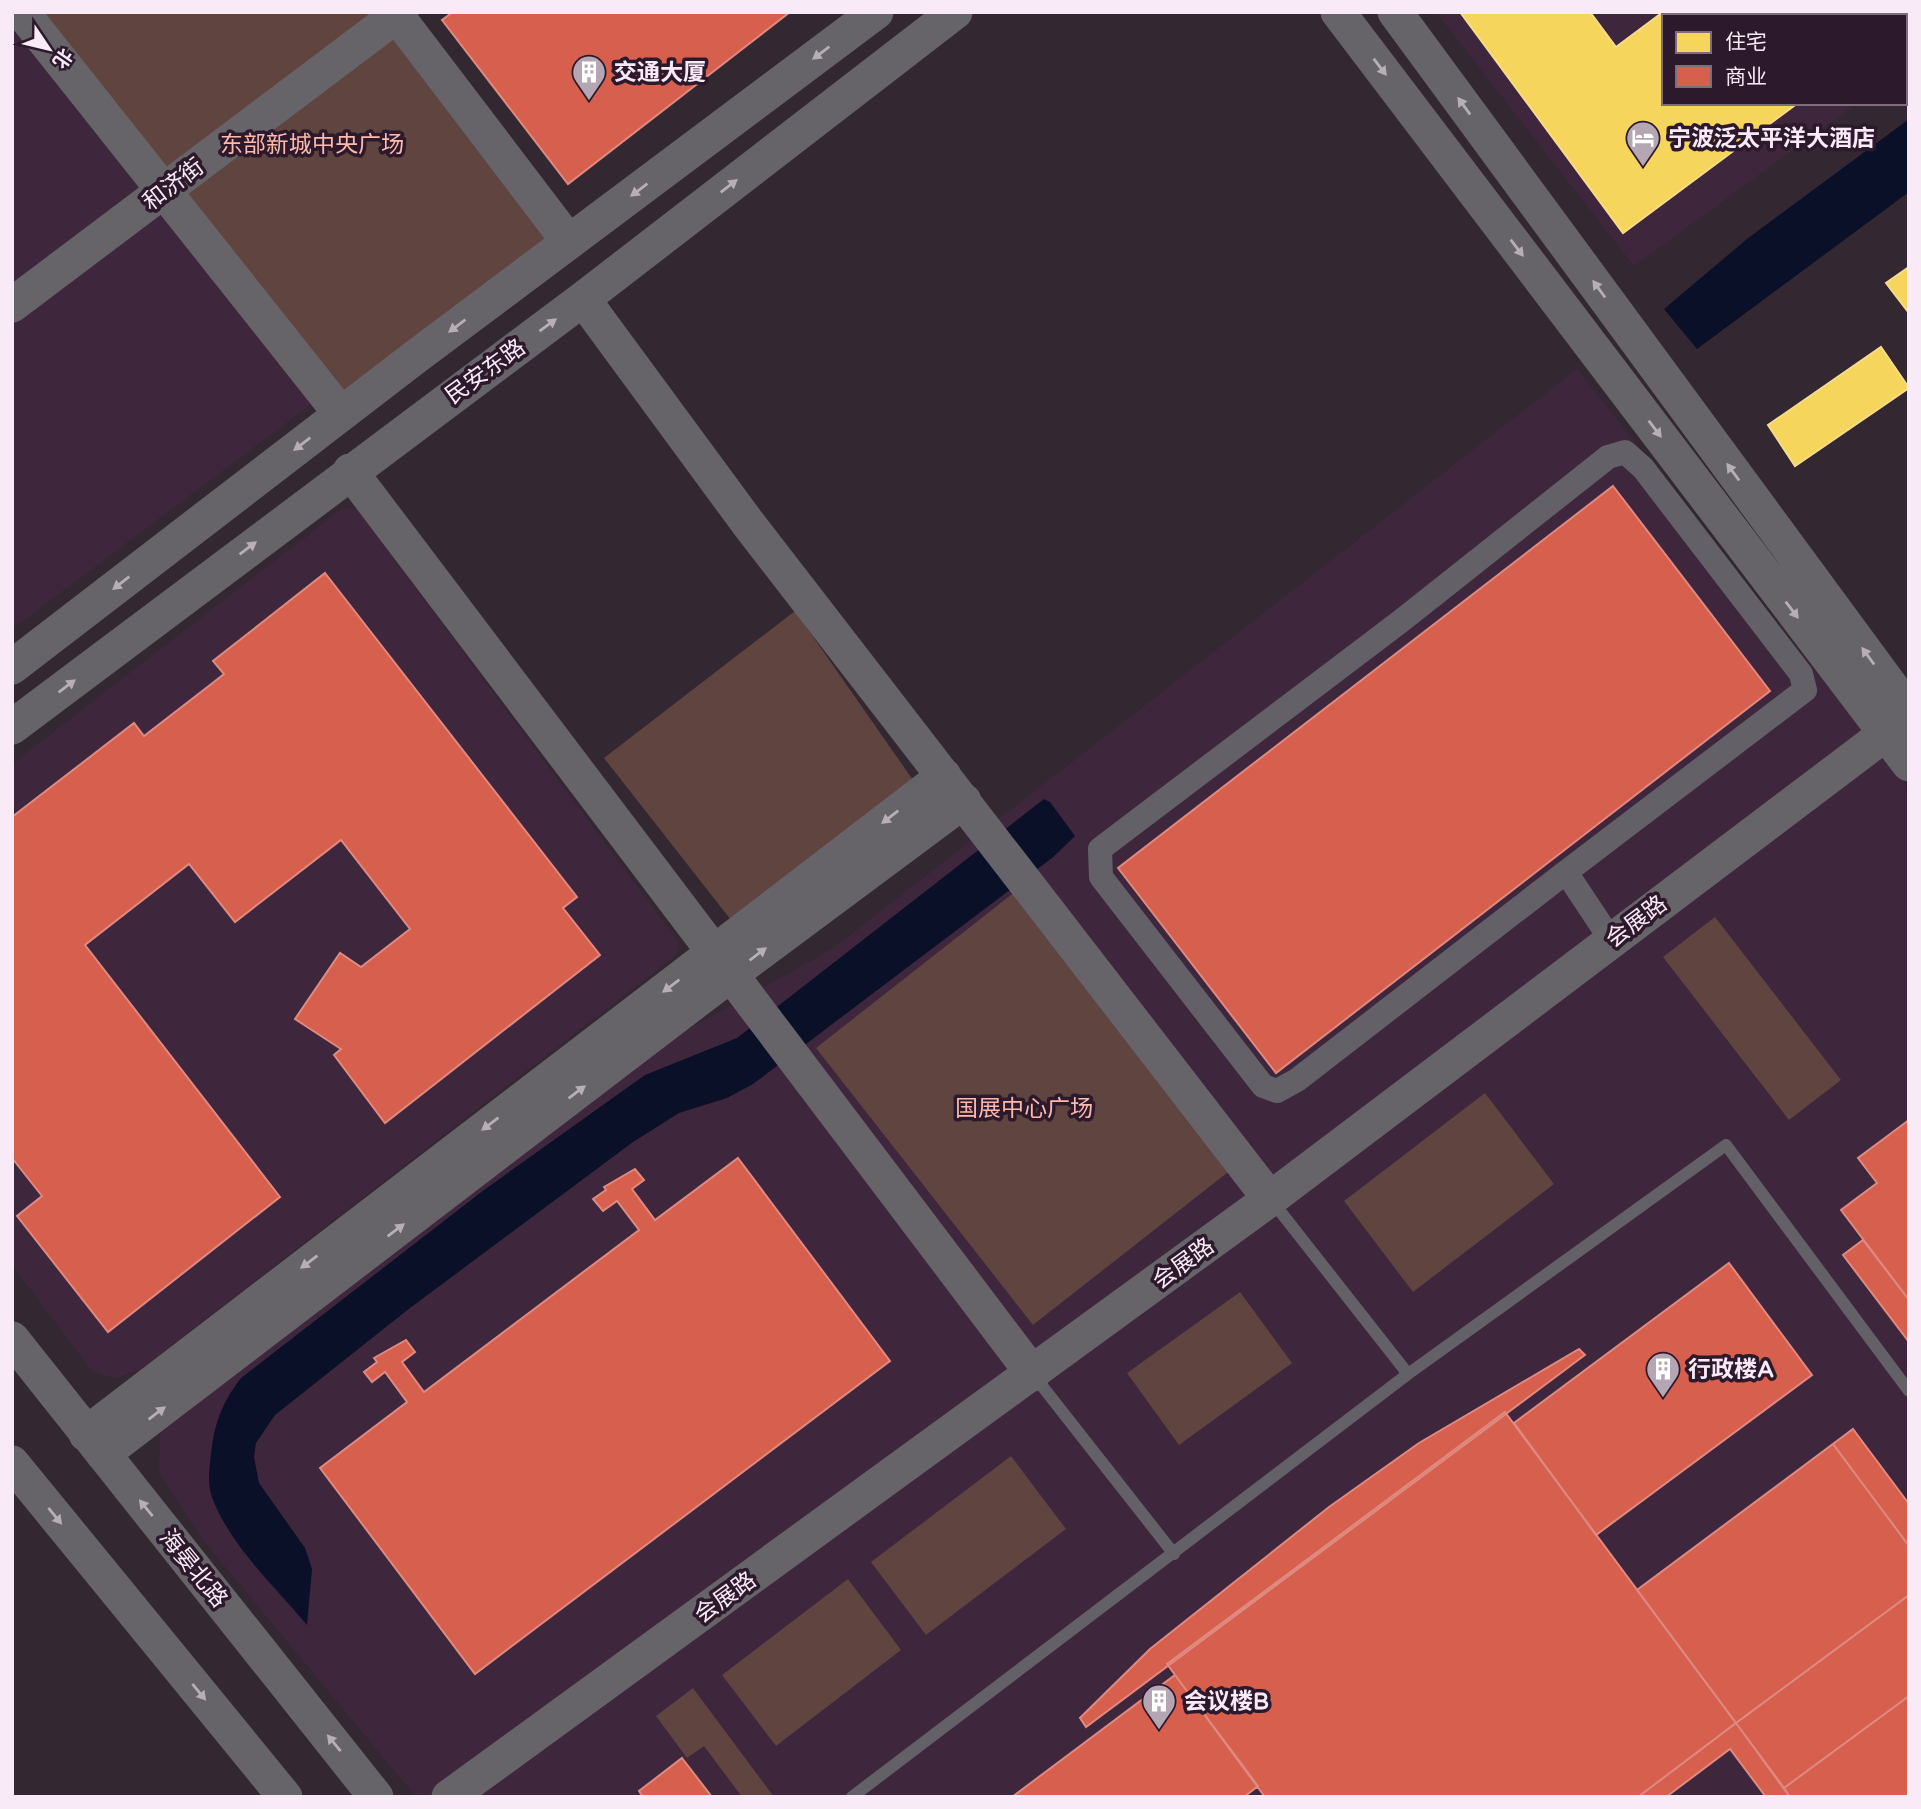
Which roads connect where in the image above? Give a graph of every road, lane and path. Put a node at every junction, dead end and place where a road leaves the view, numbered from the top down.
1 (22, 12) edge
2 (876, 12) edge
3 (955, 12) edge
4 (1339, 12) edge
5 (1395, 12) edge
6 (389, 13) edge
7 (159, 182) junction
8 (569, 242) junction
9 (12, 279) edge
10 (583, 299) junction
11 (12, 305) edge
12 (341, 414) junction
13 (349, 471) junction
14 (12, 667) edge
15 (1901, 720) edge
16 (12, 727) edge
17 (1909, 764) edge
18 (954, 789) junction
19 (1566, 872) junction
20 (1611, 940) junction
21 (721, 964) junction
22 (1270, 1199) junction
23 (12, 1339) edge
24 (1033, 1374) junction
25 (1408, 1374) junction
26 (1909, 1391) edge
27 (94, 1444) junction
28 (12, 1463) edge
29 (1174, 1554) junction
30 (285, 1797) edge
31 (376, 1797) edge
32 (449, 1797) edge
33 (852, 1797) edge

1 - 7 street
2 -> 8 street
10 -> 3 street, 民安东路
4 -> 15 street
15 -> 5 street
6 - 7 street, 和济街
6 - 8 street
7 - 9 street, 和济街
7 - 11 street, 和济街
7 - 12 street
8 -> 12 street
13 -> 10 street, 民安东路
10 - 18 street
12 -> 14 street
16 -> 13 street, 民安东路
13 - 21 street
15 - 17 street
15 - 20 street, 会展路
18 - 21 street
18 - 22 street
19 - 19 street
19 - 20 street
20 - 22 street, 会展路
21 - 24 street
21 - 27 street
22 - 24 street, 会展路
22 - 25 lane
23 - 27 street, 海晏北路
24 - 29 lane
24 - 32 street, 会展路
25 - 26 lane
25 - 29 lane
31 -> 27 street, 海晏北路
28 -> 30 street
29 - 33 lane

